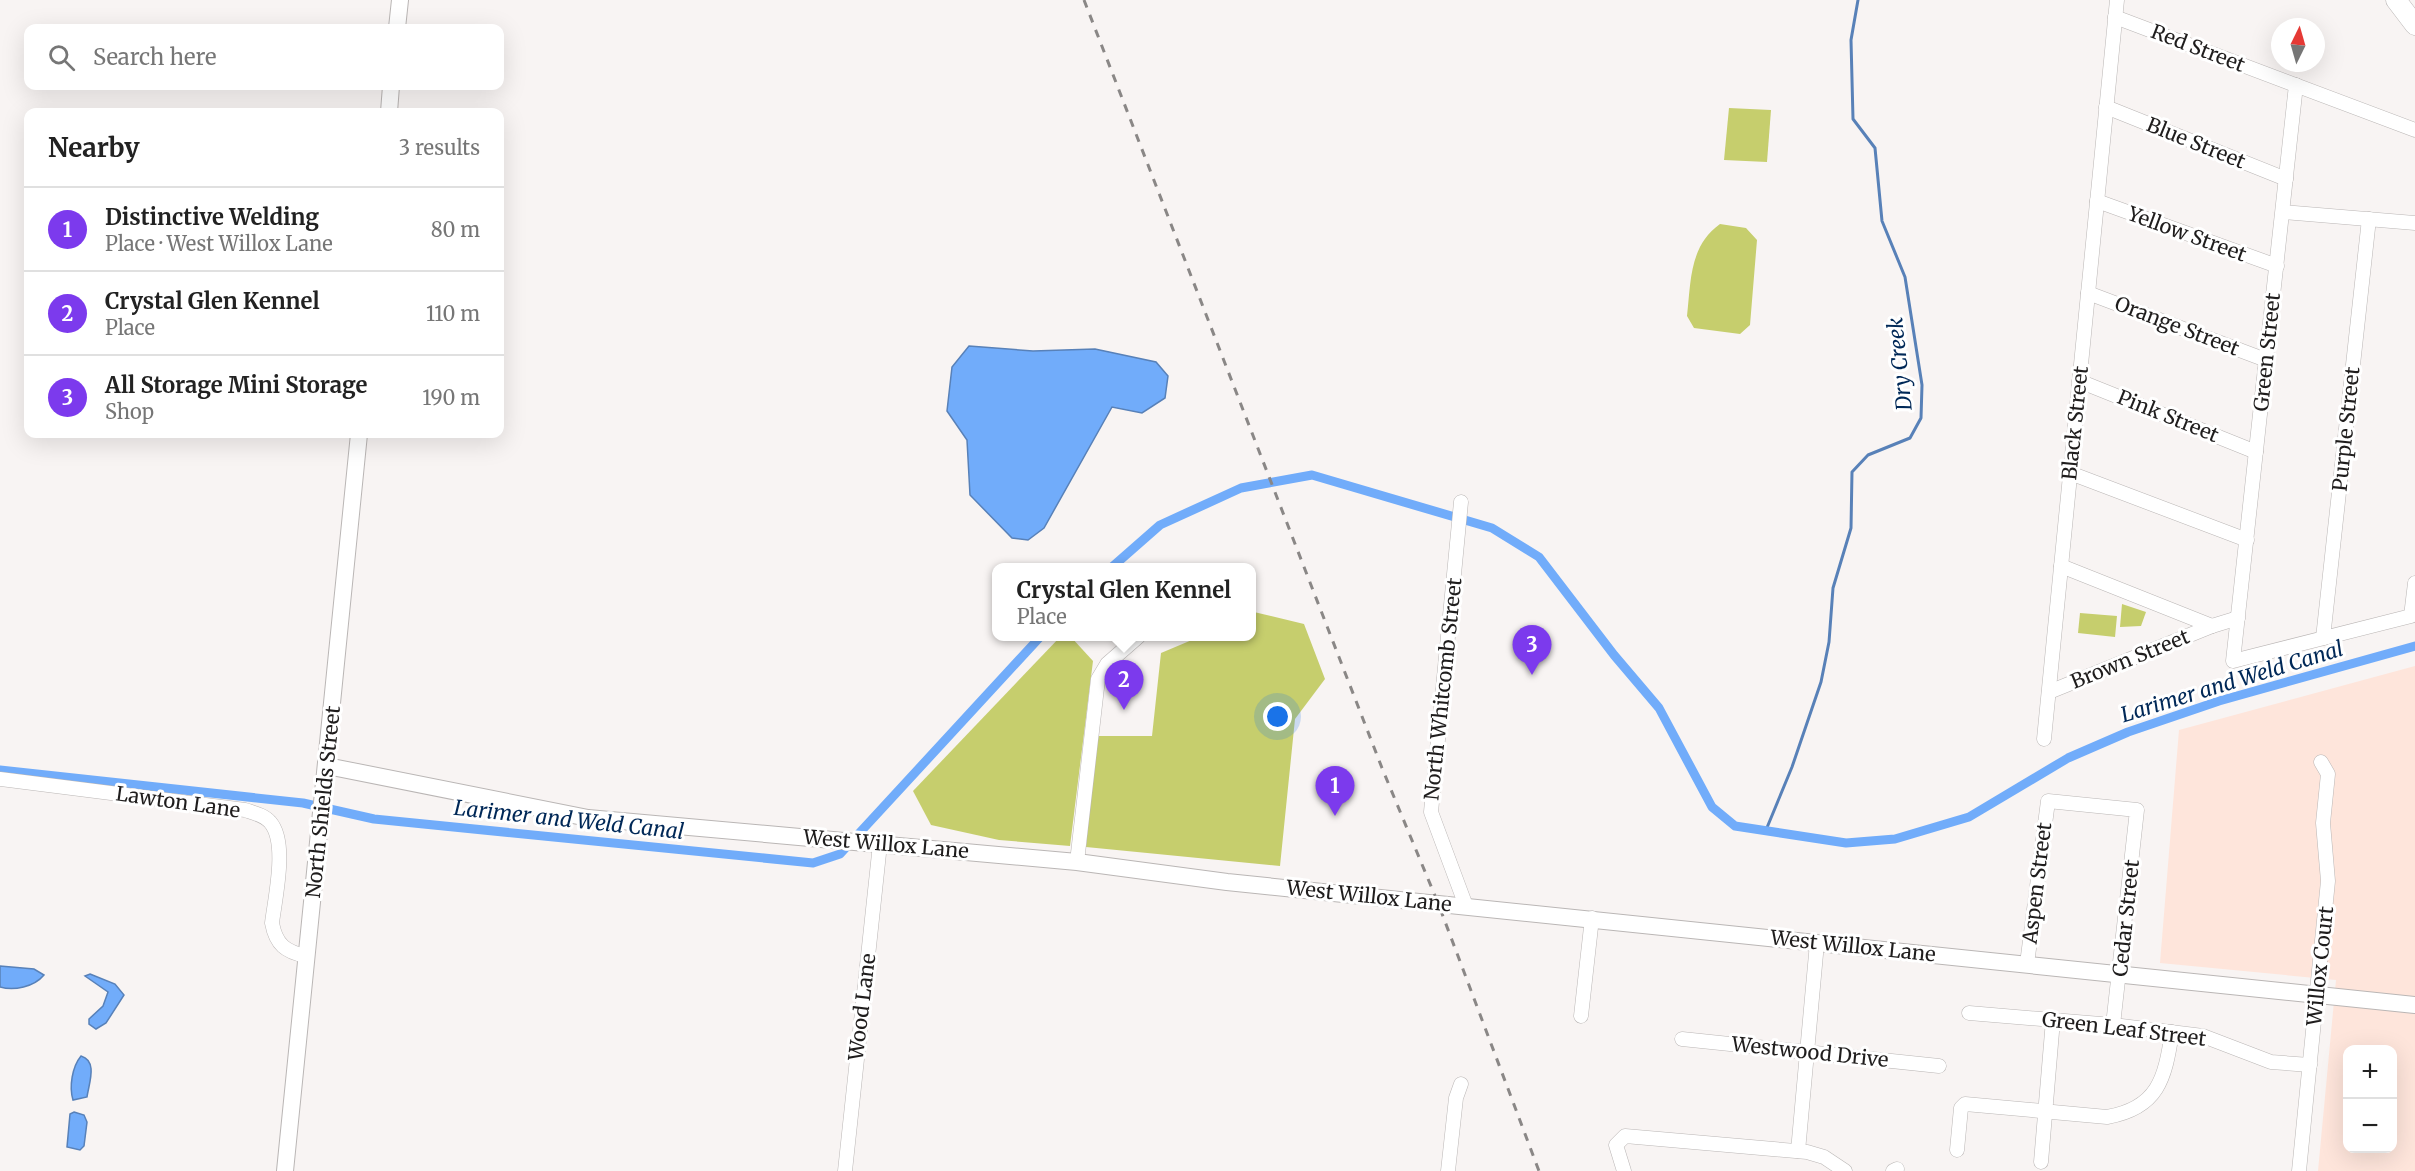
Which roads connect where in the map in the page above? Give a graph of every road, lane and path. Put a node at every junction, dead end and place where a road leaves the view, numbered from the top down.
1 (400, 0) edge
2 (2117, 0) edge
3 (2396, 0) edge
4 (2115, 17) junction
5 (397, 24) edge
6 (2415, 25) edge
7 (2296, 85) junction
8 (392, 90) edge
9 (2106, 107) junction
10 (389, 108) edge
11 (2415, 130) edge
12 (2286, 179) junction
13 (2097, 201) junction
14 (2283, 212) junction
15 (2369, 219) junction
16 (2415, 223) edge
17 (2277, 266) junction
18 (2088, 292) junction
19 (2266, 360) junction
20 (2079, 381) junction
21 (359, 438) edge
22 (2256, 452) junction
23 (2070, 473) junction
24 (1461, 502) dead end
25 (2247, 540) junction
26 (2061, 566) junction
27 (2415, 583) edge
28 (2238, 618) junction
29 (2212, 626) junction
30 (2323, 638) junction
31 (1133, 641) edge
32 (2049, 692) junction
33 (2044, 739) dead end
34 (2321, 762) dead end
35 (327, 766) junction
36 (0, 779) edge
37 (2048, 801) joint
38 (880, 844) junction
39 (1077, 862) junction
40 (1466, 906) junction
41 (1592, 918) junction
42 (1817, 943) junction
43 (306, 956) junction
44 (2027, 964) junction
45 (2120, 974) junction
46 (2318, 995) junction
47 (2415, 1005) edge
48 (1969, 1013) dead end
49 (1581, 1016) dead end
50 (2053, 1020) junction
51 (2113, 1025) junction
52 (2172, 1032) junction
53 (1682, 1039) dead end
54 (1808, 1052) junction
55 (2310, 1065) junction
56 (1939, 1066) dead end
57 (1461, 1084) dead end
58 (2046, 1111) junction
59 (1957, 1150) dead end
60 (1798, 1151) junction
61 (2041, 1162) dead end
62 (285, 1171) edge
63 (845, 1171) edge
64 (1448, 1171) edge
65 (1624, 1171) edge
66 (1845, 1171) edge
67 (2299, 1171) edge

1 - 5 main road
2 - 4 street
3 - 6 highway
4 - 7 street, Red Street
4 - 9 street, Black Street
7 - 11 street, Red Street
7 - 12 street, Green Street
8 - 10 main road
9 - 12 street, Blue Street
9 - 13 street, Black Street
12 - 14 street, Green Street
13 - 17 street, Yellow Street
13 - 18 street, Black Street
14 - 15 street
14 - 17 street, Green Street
15 - 16 street
15 - 30 street, Purple Street
17 - 19 street, Green Street
18 - 19 street, Orange Street
18 - 20 street, Black Street
19 - 22 street, Green Street
20 - 22 street, Pink Street
20 - 23 street, Black Street
21 - 35 main road, North Shields Street
22 - 25 street, Green Street
23 - 25 street
23 - 26 street, Black Street
24 - 40 street, North Whitcomb Street
25 - 28 street, Green Street
26 - 29 street, Brown Street
26 - 32 street, Black Street
27 - 30 street
28 - 29 street, Brown Street
28 - 30 street
29 - 32 street, Brown Street
31 - 39 street
32 - 33 street, Black Street
34 - 46 street, Willox Court
35 - 38 main road, West Willox Lane
35 - 43 main road, North Shields Street
36 - 43 street, Lawton Lane
37 - 44 street, Aspen Street
37 - 45 street, Cedar Street
38 - 39 main road, West Willox Lane
38 - 63 street, Wood Lane
39 - 40 main road, West Willox Lane
40 - 41 main road, West Willox Lane
41 - 42 main road, West Willox Lane
41 - 49 street
42 - 44 main road, West Willox Lane
42 - 54 street
43 - 62 main road, North Shields Street
44 - 45 main road, West Willox Lane
45 - 46 main road, West Willox Lane
45 - 51 street, Cedar Street
46 - 47 main road, West Willox Lane
46 - 55 street, Willox Court
48 - 50 street, Green Leaf Street
50 - 51 street, Green Leaf Street
50 - 58 street
51 - 52 street, Green Leaf Street
52 - 55 street, Green Leaf Street
52 - 58 street
53 - 54 street, Westwood Drive
54 - 56 street, Westwood Drive
54 - 60 street
55 - 67 street, Willox Court
57 - 64 street
58 - 59 street
58 - 61 street
60 - 65 street
60 - 66 street

